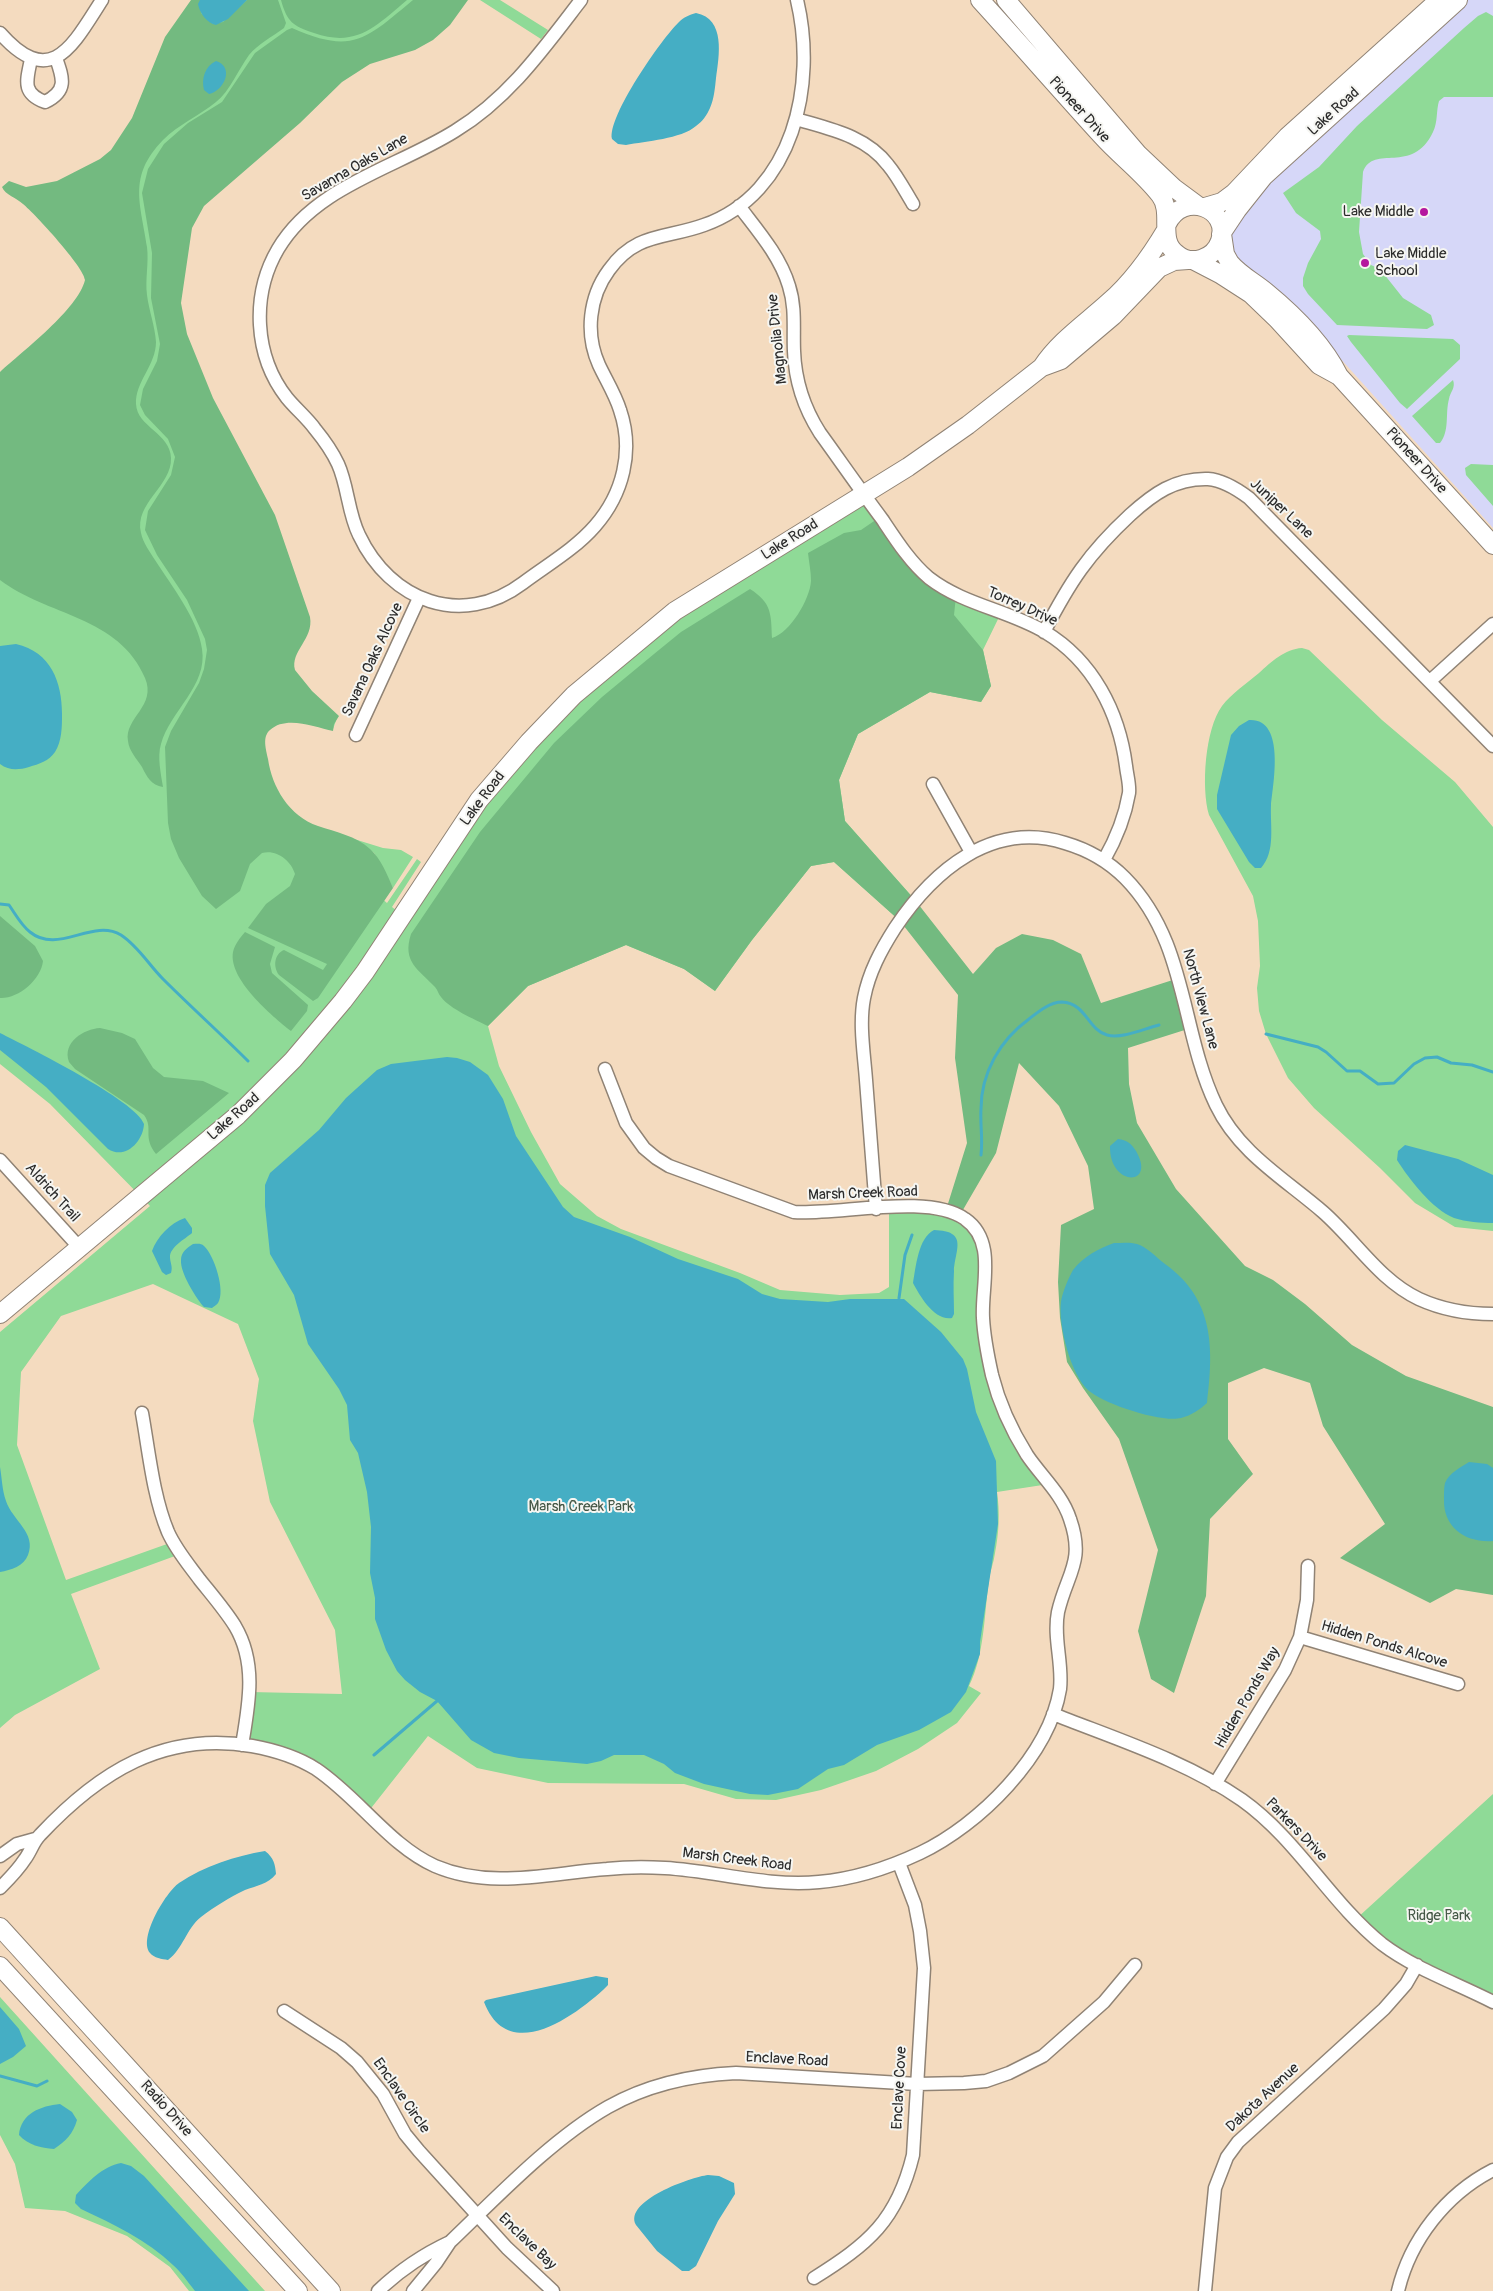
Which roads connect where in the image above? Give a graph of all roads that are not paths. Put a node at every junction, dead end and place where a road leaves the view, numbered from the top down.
1 (102, 0) edge
2 (582, 0) edge
3 (797, 0) edge
4 (980, 0) edge
5 (1006, 0) edge
6 (1439, 0) edge
7 (1458, 0) edge
8 (0, 33) edge
9 (56, 58) junction
10 (31, 59) junction
11 (796, 119) junction
12 (913, 204) dead end
13 (739, 206) junction
14 (1201, 206) junction
15 (1167, 227) junction
16 (1221, 234) junction
17 (1191, 260) junction
18 (1042, 367) junction
19 (1339, 376) junction
20 (864, 495) junction
21 (1493, 545) edge
22 (419, 598) junction
23 (1493, 624) edge
24 (1044, 632) junction
25 (1430, 681) junction
26 (356, 735) dead end
27 (1493, 746) edge
28 (933, 784) dead end
29 (971, 852) junction
30 (1104, 860) junction
31 (605, 1069) dead end
32 (0, 1160) edge
33 (876, 1209) junction
34 (79, 1247) junction
35 (0, 1314) edge
36 (1493, 1314) edge
37 (142, 1413) dead end
38 (1308, 1566) dead end
39 (1300, 1637) junction
40 (1458, 1684) dead end
41 (1053, 1714) junction
42 (242, 1745) junction
43 (1216, 1784) junction
44 (35, 1839) junction
45 (0, 1856) edge
46 (899, 1863) junction
47 (0, 1888) edge
48 (0, 1927) edge
49 (1135, 1965) dead end
50 (1417, 1965) junction
51 (0, 1966) edge
52 (1493, 2002) edge
53 (284, 2011) dead end
54 (917, 2084) junction
55 (1493, 2170) edge
56 (477, 2216) junction
57 (450, 2242) junction
58 (814, 2278) dead end
59 (298, 2291) edge
60 (331, 2291) edge
61 (378, 2291) edge
62 (413, 2291) edge
63 (553, 2291) edge
64 (1205, 2291) edge
65 (1398, 2291) edge

1 - 9 street
2 - 22 street, Savanna Oaks Lane
3 - 11 street, Savanna Oaks Lane
4 - 15 street, Pioneer Drive
5 - 14 street, Pioneer Drive
6 - 14 street, Lake Road
7 - 16 street, Lake Road
8 - 10 street
9 - 10 street
9 - 10 street
11 - 12 street
11 - 13 street, Savanna Oaks Lane
13 - 20 street, Magnolia Drive
13 - 22 street, Savanna Oaks Lane
14 - 15 street
14 - 16 street
15 - 17 street
15 - 18 street, Lake Road
16 - 17 street
16 - 19 street, Pioneer Drive
17 - 18 street, Lake Road
17 - 19 street, Pioneer Drive
18 - 20 street, Lake Road
19 - 21 street, Pioneer Drive
20 - 24 street, Torrey Drive
20 - 34 street, Lake Road
22 - 26 street, Savana Oaks Alcove
23 - 25 street
24 - 25 street, Juniper Lane
24 - 30 street, Torrey Drive
25 - 27 street, Juniper Lane
28 - 29 street
29 - 30 street, North View Lane
29 - 33 street, North View Lane
30 - 36 street, North View Lane
31 - 33 street, Marsh Creek Road
32 - 34 street, Aldrich Trail
33 - 41 street, Marsh Creek Road
34 - 35 street, Lake Road
37 - 42 street
38 - 39 street, Hidden Ponds Way
39 - 40 street, Hidden Ponds Alcove
39 - 43 street, Hidden Ponds Way
41 - 43 street, Parkers Drive
41 - 46 street, Marsh Creek Road
42 - 44 street, Marsh Creek Road
42 - 46 street, Marsh Creek Road
43 - 50 street, Parkers Drive
44 - 45 street, Marsh Creek Road
44 - 47 street, Marsh Creek Road
46 - 54 street, Enclave Cove
48 - 60 street, Radio Drive
49 - 54 street, Enclave Road
50 - 52 street, Parkers Drive
50 - 64 street, Dakota Avenue
51 - 59 street, Radio Drive
53 - 56 street, Enclave Circle
54 - 56 street, Enclave Road
54 - 58 street, Enclave Cove
55 - 65 street
56 - 57 street, Enclave Road
56 - 63 street, Enclave Bay
57 - 61 street, Enclave Road
57 - 62 street, Enclave Road

